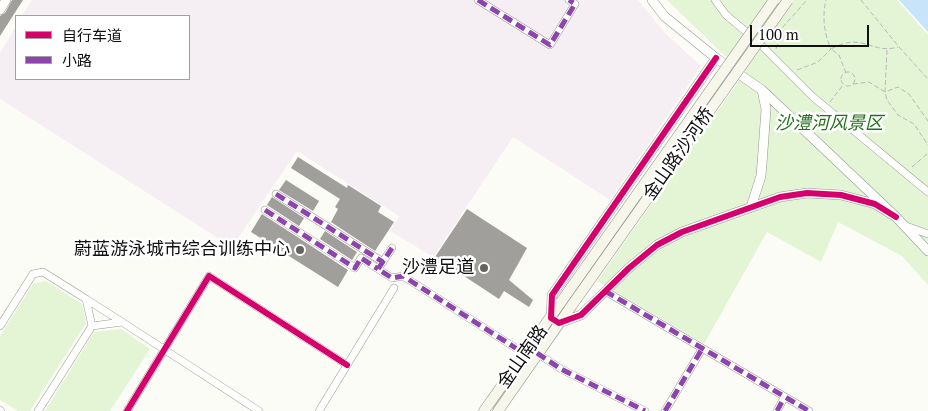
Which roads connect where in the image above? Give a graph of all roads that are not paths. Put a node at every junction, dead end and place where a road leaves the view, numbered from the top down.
1 (6, 0) edge
2 (478, 0) edge
3 (569, 0) edge
4 (652, 0) edge
5 (714, 0) edge
6 (774, 0) edge
7 (788, 0) edge
8 (0, 10) edge
9 (750, 35) junction
10 (758, 42) junction
11 (716, 58) junction
12 (762, 90) junction
13 (928, 192) edge
14 (276, 194) dead end
15 (751, 207) junction
16 (265, 210) dead end
17 (896, 217) junction
18 (905, 226) junction
19 (928, 234) edge
20 (392, 248) dead end
21 (928, 250) edge
22 (383, 262) junction
23 (378, 269) junction
24 (394, 288) dead end
25 (605, 291) junction
26 (86, 299) junction
27 (566, 305) junction
28 (555, 320) junction
29 (122, 322) junction
30 (0, 326) edge
31 (92, 326) junction
32 (163, 349) junction
33 (702, 349) junction
34 (524, 354) junction
35 (537, 354) junction
36 (347, 365) junction
37 (784, 398) junction
38 (38, 411) edge
39 (127, 411) edge
40 (259, 411) edge
41 (319, 411) edge
42 (484, 411) edge
43 (498, 411) edge
44 (645, 411) edge
45 (665, 411) edge
46 (777, 411) edge
47 (809, 411) edge

1 - 8 street
2 - 3 street
4 - 11 street
5 - 9 street
6 - 9 main road, 金山路沙河桥, bridge
7 - 10 main road, 金山路沙河桥, bridge
9 - 27 main road, 金山路沙河桥, bridge
10 - 13 street
10 - 27 main road, 金山路沙河桥, bridge
11 - 12 street
11 - 28 street
12 - 15 street
12 - 17 street
14 - 22 street
15 - 17 street
15 - 25 street
16 - 23 street
17 - 18 street
18 - 19 street
18 - 21 street
20 - 22 street
22 - 23 street
23 - 34 street
24 - 36 street
25 - 28 street
25 - 33 street
26 - 29 street
26 - 30 street
26 - 31 street
27 - 28 main road, 金山南路
28 - 34 main road, 金山南路
28 - 35 main road, 金山南路
29 - 31 street
29 - 32 street
31 - 38 street
32 - 36 street
32 - 39 street
32 - 40 street
33 - 37 street
33 - 45 street
34 - 42 main road, 金山南路
35 - 43 main road, 金山南路
35 - 44 street
36 - 41 street
37 - 46 street
37 - 47 street

